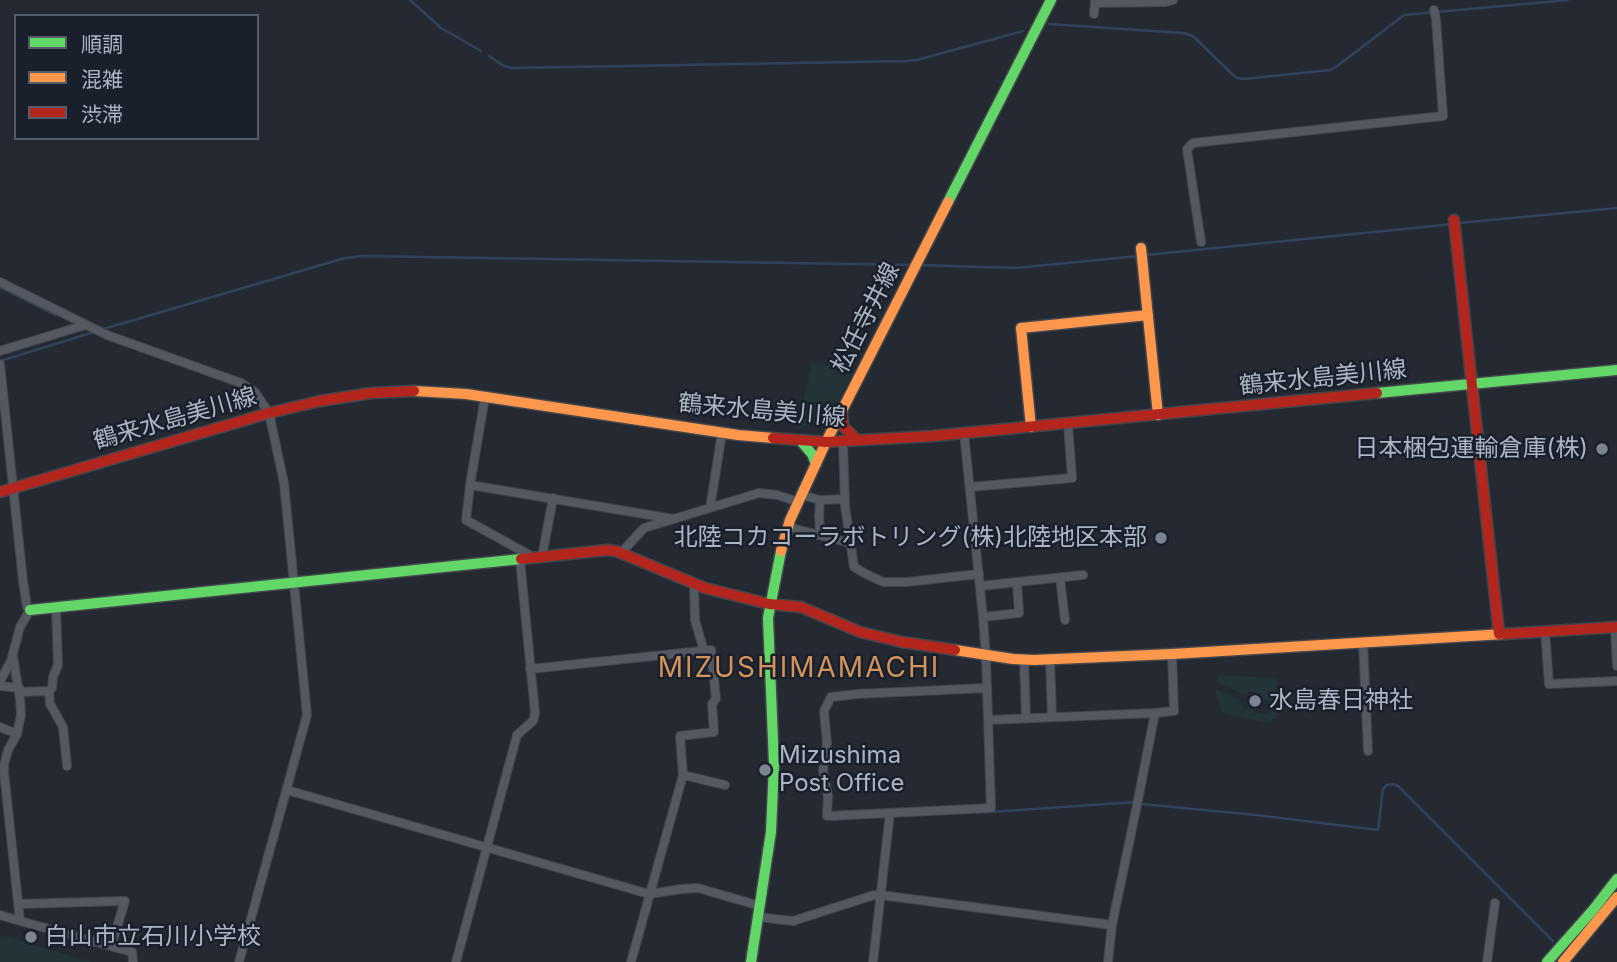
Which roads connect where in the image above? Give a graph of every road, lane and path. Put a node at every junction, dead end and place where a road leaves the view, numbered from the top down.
1 (1051, 0) edge
2 (1173, 0) edge
3 (1095, 1) edge
4 (1434, 12) dead end
5 (1094, 14) dead end
6 (1455, 225) dead end
7 (1201, 242) dead end
8 (1141, 253) dead end
9 (0, 282) edge
10 (1148, 315) junction
11 (88, 326) junction
12 (0, 351) edge
13 (0, 364) edge
14 (1617, 370) edge
15 (1471, 384) junction
16 (485, 397) junction
17 (842, 410) junction
18 (269, 413) junction
19 (1158, 415) junction
20 (1068, 424) junction
21 (1031, 427) junction
22 (722, 433) junction
23 (964, 433) junction
24 (800, 440) junction
25 (857, 440) junction
26 (843, 441) junction
27 (826, 442) junction
28 (816, 464) junction
29 (470, 485) junction
30 (970, 487) junction
31 (14, 488) junction
32 (0, 492) edge
33 (554, 498) junction
34 (801, 498) junction
35 (844, 499) junction
36 (820, 500) junction
37 (710, 508) junction
38 (674, 519) junction
39 (788, 527) junction
40 (818, 535) junction
41 (850, 543) junction
42 (621, 553) junction
43 (539, 558) junction
44 (520, 560) junction
45 (979, 574) junction
46 (1083, 575) dead end
47 (1060, 578) junction
48 (294, 582) junction
49 (1017, 582) junction
50 (694, 584) junction
51 (980, 586) junction
52 (769, 604) junction
53 (56, 607) junction
54 (30, 610) junction
55 (984, 617) junction
56 (1065, 620) dead end
57 (1616, 627) edge
58 (1545, 631) junction
59 (1499, 634) junction
60 (1363, 642) junction
61 (704, 651) junction
62 (1172, 654) junction
63 (12, 655) junction
64 (985, 655) junction
65 (1050, 659) junction
66 (1024, 660) junction
67 (1617, 666) edge
68 (530, 669) junction
69 (1617, 681) edge
70 (0, 683) edge
71 (986, 688) junction
72 (20, 690) junction
73 (50, 691) junction
74 (1155, 713) junction
75 (1052, 717) junction
76 (1026, 718) junction
77 (988, 720) junction
78 (0, 727) edge
79 (17, 734) junction
80 (1368, 751) dead end
81 (67, 766) dead end
82 (683, 775) junction
83 (725, 785) dead end
84 (288, 790) junction
85 (890, 813) junction
86 (485, 847) junction
87 (1617, 879) edge
88 (649, 894) junction
89 (880, 895) junction
90 (1617, 897) edge
91 (1494, 903) dead end
92 (18, 904) junction
93 (759, 912) junction
94 (0, 915) edge
95 (20, 921) junction
96 (1112, 925) junction
97 (111, 946) junction
98 (133, 962) edge
99 (239, 962) edge
100 (456, 962) edge
101 (631, 962) edge
102 (751, 962) edge
103 (873, 962) edge
104 (1108, 962) edge
105 (1487, 962) edge
106 (1547, 962) edge
107 (1563, 962) edge

1 - 17 main road, 松任寺井線
2 - 3 street
3 - 5 street
4 - 7 street
6 - 15 main road
8 - 10 main road
9 - 11 street
10 - 19 main road
10 - 21 main road
11 - 12 street
11 - 18 street
13 - 31 street
14 - 15 main road, 鶴来水島美川線
15 - 19 main road, 鶴来水島美川線
15 - 59 main road
16 - 18 main road, 鶴来水島美川線
16 - 22 main road, 鶴来水島美川線
16 - 29 street
17 - 25 main road
17 - 27 main road, 松任寺井線
18 - 31 main road, 鶴来水島美川線
18 - 48 street
19 - 20 main road, 鶴来水島美川線
20 - 21 main road, 鶴来水島美川線
20 - 30 street
21 - 23 main road, 鶴来水島美川線
22 - 24 main road, 鶴来水島美川線
22 - 37 street
23 - 25 main road, 鶴来水島美川線
23 - 30 street
24 - 27 main road, 鶴来水島美川線
24 - 28 main road
25 - 26 main road, 鶴来水島美川線
26 - 27 main road, 鶴来水島美川線
26 - 35 street
27 - 28 main road, 松任寺井線
28 - 34 main road, 松任寺井線
29 - 33 street
29 - 43 street
30 - 45 street
31 - 32 main road, 鶴来水島美川線
31 - 54 street
33 - 38 street
33 - 43 street
34 - 36 street
34 - 37 street
34 - 39 main road, 松任寺井線
35 - 36 street
35 - 41 street
36 - 40 street
37 - 38 street
38 - 42 street
39 - 40 street
39 - 52 main road, 松任寺井線
40 - 41 street
41 - 45 street
42 - 43 main road
42 - 50 main road
43 - 44 main road
44 - 48 main road
44 - 68 street
45 - 51 street
46 - 47 street
47 - 49 street
47 - 56 street
48 - 53 main road
48 - 84 street
49 - 51 street
49 - 55 street
50 - 52 main road
50 - 61 street
51 - 55 street
52 - 64 main road
52 - 93 main road, 松任寺井線
53 - 54 main road
53 - 73 street
54 - 63 street
55 - 64 street
57 - 58 main road
57 - 67 street
58 - 59 main road
58 - 69 street
59 - 60 main road
60 - 62 main road
60 - 80 street
61 - 68 street
61 - 82 street
62 - 65 main road
62 - 74 street
63 - 70 street
63 - 72 street
64 - 66 main road
64 - 71 street
65 - 66 main road
65 - 75 street
66 - 76 street
68 - 86 street
70 - 72 street
71 - 77 street
71 - 85 street
72 - 73 street
72 - 79 street
73 - 81 street
74 - 75 street
74 - 96 street
75 - 76 street
76 - 77 street
77 - 85 street
78 - 79 street
79 - 92 street
82 - 83 street
82 - 88 street
84 - 86 street
84 - 99 street
85 - 89 street
86 - 88 street
86 - 100 street
87 - 106 main road
88 - 93 street
88 - 101 street
89 - 93 street
89 - 96 street
89 - 103 street
90 - 107 main road
91 - 105 street
92 - 95 street
92 - 97 street
93 - 102 main road, 松任寺井線
94 - 95 street
95 - 97 street
96 - 104 street
97 - 98 street

